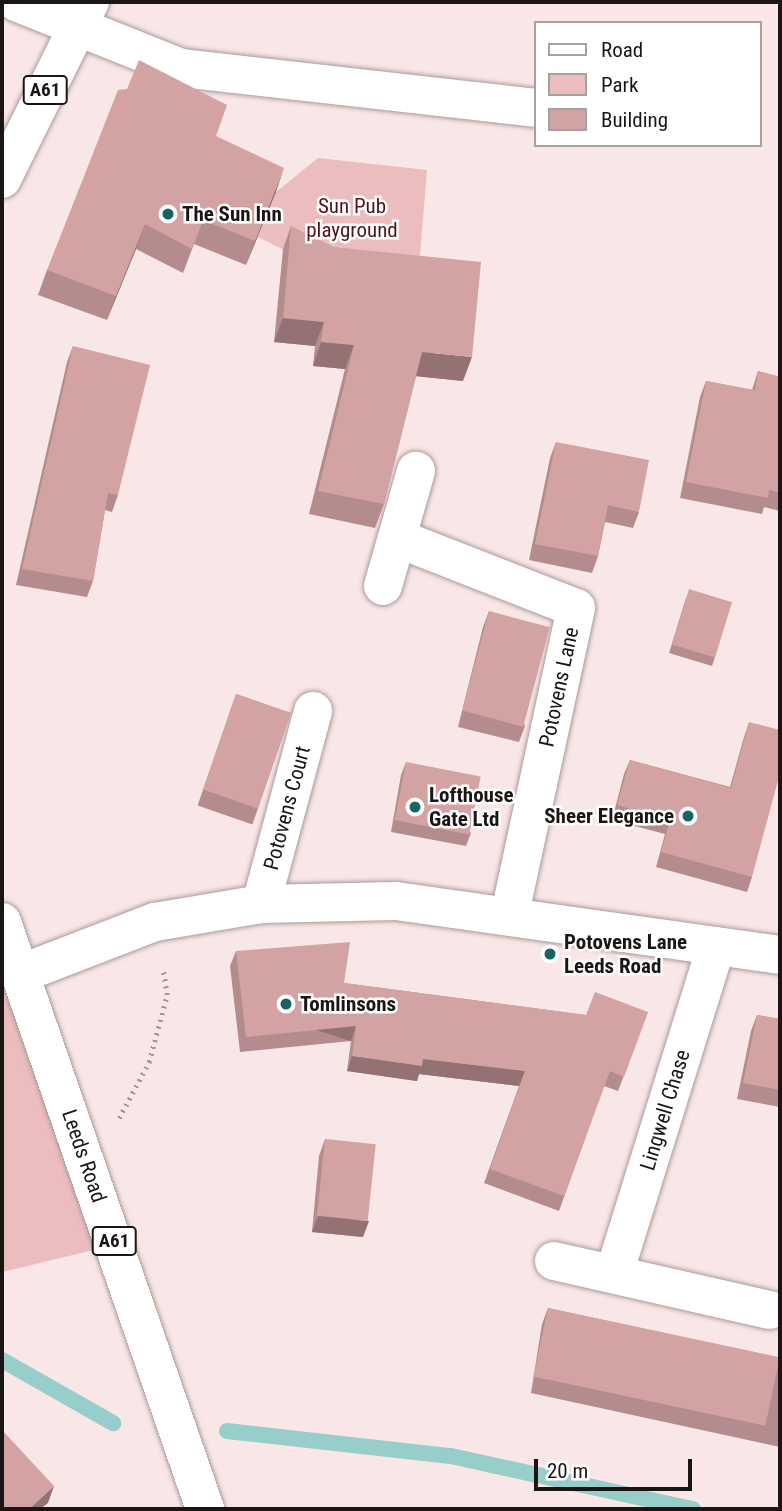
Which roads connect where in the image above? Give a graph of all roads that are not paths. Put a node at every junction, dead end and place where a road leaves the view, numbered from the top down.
1 (16, 2) edge
2 (84, 14) edge
3 (534, 108) edge
4 (2, 179) edge
5 (416, 471) dead end
6 (397, 538) junction
7 (383, 586) dead end
8 (313, 711) dead end
9 (261, 904) junction
10 (510, 912) junction
11 (2, 922) edge
12 (716, 946) junction
13 (780, 955) edge
14 (20, 974) junction
15 (554, 1261) dead end
16 (614, 1275) junction
17 (769, 1310) dead end
18 (205, 1509) edge

1 - 2 street
2 - 3 street
2 - 4 street, A61
5 - 6 street
6 - 7 street
6 - 10 street, Potovens Lane
8 - 9 street, Potovens Court
9 - 10 street
9 - 14 street
10 - 12 street
11 - 14 street, Leeds Road / A61
12 - 13 street
12 - 16 street, Lingwell Chase
14 - 18 street, Leeds Road / A61
15 - 16 street
16 - 17 street

